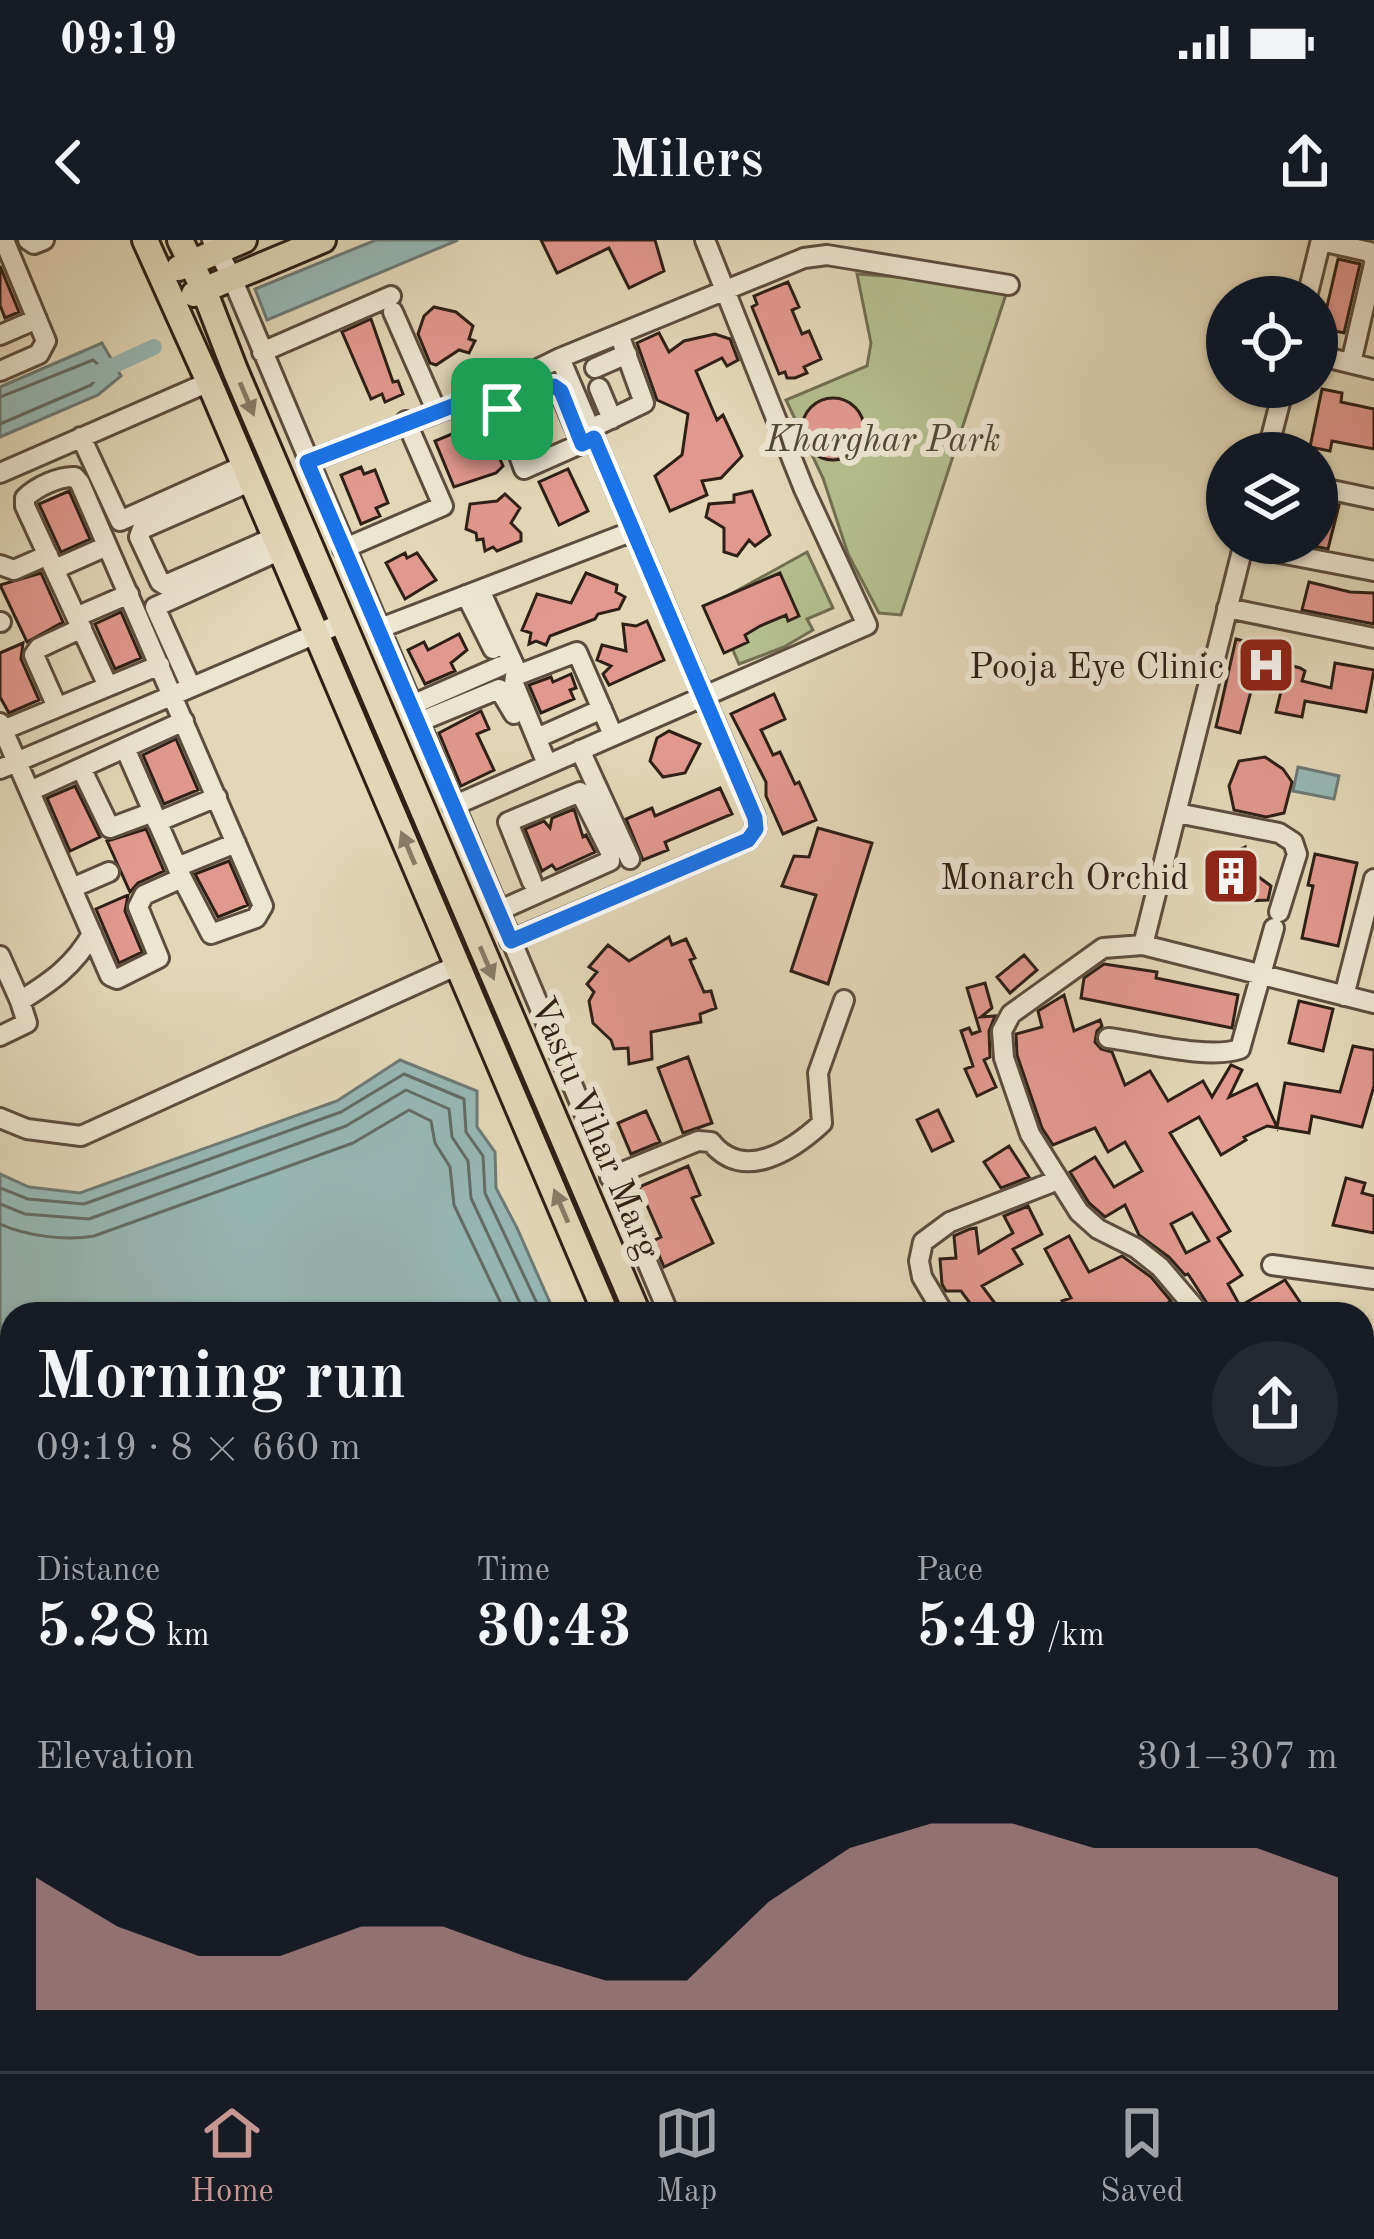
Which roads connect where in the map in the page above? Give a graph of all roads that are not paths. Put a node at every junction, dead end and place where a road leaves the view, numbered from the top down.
1 (4, 240) edge
2 (28, 240) edge
3 (44, 240) edge
4 (145, 240) edge
5 (244, 240) edge
6 (323, 240) edge
7 (705, 240) edge
8 (1321, 241) edge
9 (214, 246) edge
10 (184, 252) edge
11 (1374, 261) edge
12 (161, 276) junction
13 (1312, 276) edge
14 (232, 278) junction
15 (1009, 285) dead end
16 (204, 290) junction
17 (727, 290) junction
18 (175, 302) junction
19 (37, 319) junction
20 (2, 329) edge
21 (620, 334) junction
22 (262, 352) junction
23 (627, 354) junction
24 (560, 358) junction
25 (1338, 360) edge
26 (1351, 363) junction
27 (1373, 365) edge
28 (595, 368) dead end
29 (0, 371) edge
30 (209, 382) junction
31 (599, 388) dead end
32 (498, 399) junction
33 (436, 410) junction
34 (612, 419) junction
35 (406, 421) junction
36 (81, 437) junction
37 (588, 437) junction
38 (307, 462) junction
39 (0, 472) edge
40 (248, 473) junction
41 (1338, 492) edge
42 (1374, 500) edge
43 (634, 531) junction
44 (278, 543) junction
45 (107, 546) junction
46 (344, 549) junction
47 (51, 562) junction
48 (1338, 563) edge
49 (1239, 564) edge
50 (0, 565) edge
51 (1374, 571) edge
52 (473, 592) junction
53 (129, 594) junction
54 (1227, 608) junction
55 (79, 622) junction
56 (342, 623) junction
57 (378, 628) junction
58 (316, 633) junction
59 (1374, 638) edge
60 (160, 664) junction
61 (108, 686) junction
62 (182, 691) junction
63 (703, 696) junction
64 (57, 707) junction
65 (602, 709) junction
66 (415, 713) junction
67 (184, 721) junction
68 (2, 726) edge
69 (613, 735) junction
70 (537, 738) junction
71 (125, 748) junction
72 (580, 750) junction
73 (9, 765) edge
74 (543, 766) junction
75 (81, 768) junction
76 (30, 791) junction
77 (217, 797) junction
78 (453, 806) junction
79 (1177, 813) junction
80 (155, 817) junction
81 (236, 843) junction
82 (630, 859) dead end
83 (109, 872) dead end
84 (180, 873) junction
85 (1374, 879) edge
86 (532, 882) dead end
87 (72, 888) junction
88 (498, 910) junction
89 (92, 934) junction
90 (511, 941) junction
91 (1143, 946) junction
92 (0, 956) edge
93 (458, 965) junction
94 (1259, 974) junction
95 (1344, 996) junction
96 (844, 1000) dead end
97 (20, 1001) junction
98 (1374, 1004) edge
99 (0, 1036) edge
100 (1108, 1038) dead end
101 (0, 1118) edge
102 (610, 1177) junction
103 (1058, 1180) junction
104 (1272, 1264) dead end
105 (1374, 1280) edge
106 (601, 1302) edge
107 (633, 1302) edge
108 (664, 1302) edge
109 (937, 1302) edge
110 (1190, 1302) edge

1 - 19 street
2 - 3 street
4 - 12 main road, Vastu Vihar Marg
5 - 9 main road
6 - 14 main road
7 - 17 street
8 - 11 street
8 - 13 street
9 - 10 main road
9 - 14 street
10 - 12 main road
10 - 16 main road, Vastu Vihar Marg
11 - 26 street
12 - 18 main road, Vastu Vihar Marg
14 - 16 main road
14 - 22 street
15 - 17 street
16 - 18 main road
16 -> 56 main road, Vastu Vihar Marg
17 - 21 street
17 - 63 street
18 - 30 main road, Vastu Vihar Marg
19 - 20 street
19 - 29 street
21 - 23 street
21 - 24 street
22 - 33 street
22 - 38 street
23 - 28 street
23 - 34 street
24 - 32 street
24 - 37 street
25 - 26 street
26 - 27 street
30 - 36 street
30 - 40 main road, Vastu Vihar Marg
31 - 34 street
32 - 33 street
32 - 37 street
32 - 37 street
33 - 35 street
34 - 37 street
35 - 38 street
35 - 46 street
36 - 39 street
36 - 40 street
37 - 43 street
38 - 46 street
40 - 44 main road, Vastu Vihar Marg
40 - 44 street
41 - 42 street
43 - 52 street
43 - 63 street
44 - 58 main road, Vastu Vihar Marg
44 - 62 street
45 - 47 street
45 - 47 street
45 - 53 street
46 - 57 street
47 - 50 street
47 - 55 street
48 - 51 street
49 - 54 street
52 - 57 street
52 - 66 street
53 - 55 street
53 - 60 street
54 - 59 street
54 - 79 street
55 - 61 street
55 - 64 street
56 - 58 street
56 -> 107 main road, Vastu Vihar Marg
57 - 66 street
58 - 62 street
93 -> 58 main road, Vastu Vihar Marg
60 - 61 street
60 - 62 street
61 - 64 street
62 - 67 street
62 - 73 street
63 - 69 street
63 - 90 street
64 - 68 street
65 - 69 street
65 - 70 street
65 - 70 street
66 - 74 street
66 - 78 street
67 - 71 street
67 - 77 street
68 - 73 street
69 - 72 street
70 - 74 street
71 - 75 street
71 - 80 street
72 - 74 street
72 - 82 street
73 - 76 street
74 - 78 street
75 - 76 street
75 - 80 street
76 - 87 street
77 - 80 street
77 - 81 street
78 - 88 street
79 - 91 street
79 - 94 street
80 - 84 street
81 - 84 street
81 - 84 street
83 - 87 street
84 - 89 street
85 - 95 street
86 - 88 street
87 - 89 street
88 - 90 street
89 - 97 street
90 - 102 street
91 - 94 street
91 - 103 street
92 - 97 street
93 - 101 street
106 -> 93 main road, Vastu Vihar Marg
94 - 95 street
94 - 100 street
95 - 98 street
96 - 102 street
97 - 99 street
102 - 108 street
103 - 109 street
103 - 110 street
104 - 105 street

